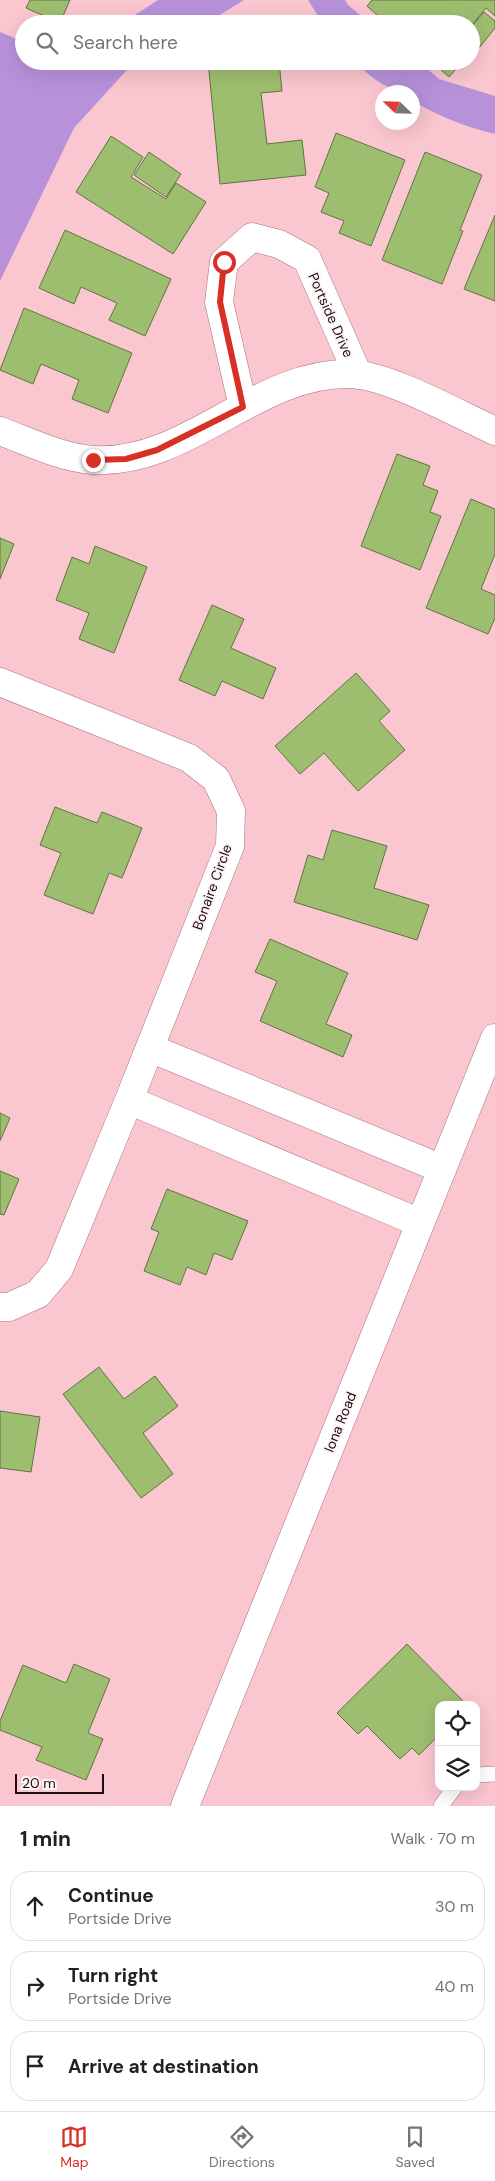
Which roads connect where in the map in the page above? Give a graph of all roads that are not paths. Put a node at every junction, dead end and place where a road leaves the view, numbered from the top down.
1 (358, 375) junction
2 (243, 407) junction
3 (0, 431) edge
4 (495, 431) edge
5 (0, 682) edge
6 (495, 1038) edge
7 (150, 1048) junction
8 (129, 1100) junction
9 (442, 1169) junction
10 (420, 1223) junction
11 (0, 1308) edge
12 (495, 1774) edge
13 (480, 1775) edge
14 (452, 1791) edge
15 (184, 1806) edge
16 (441, 1806) edge

1 - 2 street, Portside Drive
1 - 2 street, Portside Drive
1 - 4 street, Portside Drive
2 - 3 street, Portside Drive
5 - 7 street, Bonaire Circle
6 - 9 street, Iona Road
7 - 8 street, Bonaire Circle
7 - 9 street
8 - 10 street
8 - 11 street, Bonaire Circle
9 - 10 street, Iona Road
10 - 15 street, Iona Road
12 - 13 lane
14 - 16 lane

